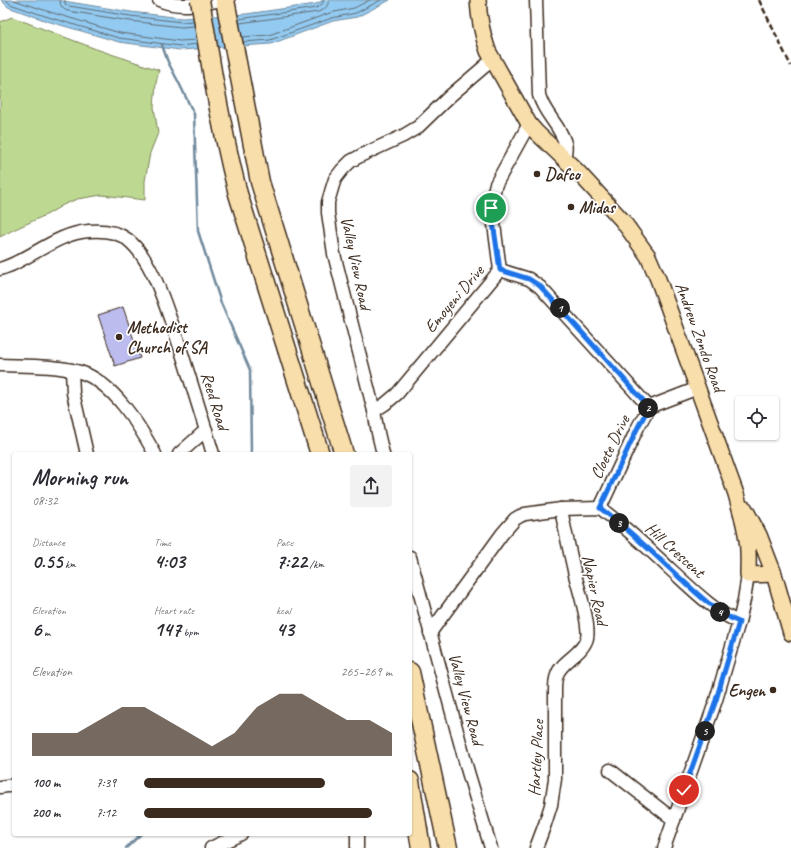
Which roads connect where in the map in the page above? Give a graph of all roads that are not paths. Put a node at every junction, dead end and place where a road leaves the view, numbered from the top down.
1 (159, 0) edge
2 (200, 0) edge
3 (224, 0) edge
4 (478, 0) edge
5 (536, 0) edge
6 (492, 60) junction
7 (529, 124) junction
8 (564, 158) junction
9 (0, 269) edge
10 (500, 270) junction
11 (0, 365) edge
12 (72, 370) junction
13 (698, 388) junction
14 (649, 407) junction
15 (374, 411) junction
16 (206, 430) junction
17 (87, 452) edge
18 (154, 452) edge
19 (181, 452) edge
20 (212, 452) edge
21 (319, 452) edge
22 (343, 452) edge
23 (383, 452) edge
24 (736, 494) junction
25 (600, 508) junction
26 (561, 509) junction
27 (412, 565) edge
28 (774, 574) junction
29 (748, 575) junction
30 (739, 622) junction
31 (430, 633) junction
32 (791, 633) edge
33 (412, 681) edge
34 (555, 690) joint
35 (610, 770) dead end
36 (12, 785) edge
37 (0, 787) edge
38 (412, 793) edge
39 (674, 820) junction
40 (237, 836) edge
41 (357, 836) edge
42 (211, 848) edge
43 (357, 848) edge
44 (421, 848) edge
45 (448, 848) edge
46 (491, 848) edge
47 (536, 848) edge
48 (664, 848) edge

1 - 3 street
2 - 21 highway, bridge
3 - 22 highway
4 - 6 main road, Andrew Zondo Road
5 - 8 street
6 - 7 main road, Andrew Zondo Road
6 - 15 street, Valley View Road
7 - 8 main road, Andrew Zondo Road
7 - 10 street
8 - 13 main road, Andrew Zondo Road
9 - 16 street, Reed Road
10 - 14 street, Emoyeni Drive
10 - 15 street, Emoyeni Drive
11 - 12 street
12 - 17 street
12 - 18 street
13 - 14 street, Cloete Drive
13 - 24 main road, Andrew Zondo Road
14 - 25 street, Cloete Drive
15 - 23 street, Valley View Road
16 - 19 street
16 - 20 street, Reed Road
24 - 28 main road
24 - 29 main road, Andrew Zondo Road
25 - 26 street
25 - 30 street, Hill Crescent
26 - 31 street
26 - 34 street, Napier Road
27 - 31 street, Valley View Road
28 - 29 main road
28 - 32 main road
29 - 30 street, Andrew Zondo Road
30 - 39 street, Andrew Zondo Road
31 - 46 street, Valley View Road
33 - 45 highway
34 - 47 street, Hartley Place
35 - 39 street
36 - 37 street
38 - 44 highway
39 - 48 street, Andrew Zondo Road
40 - 42 street
41 - 43 street

